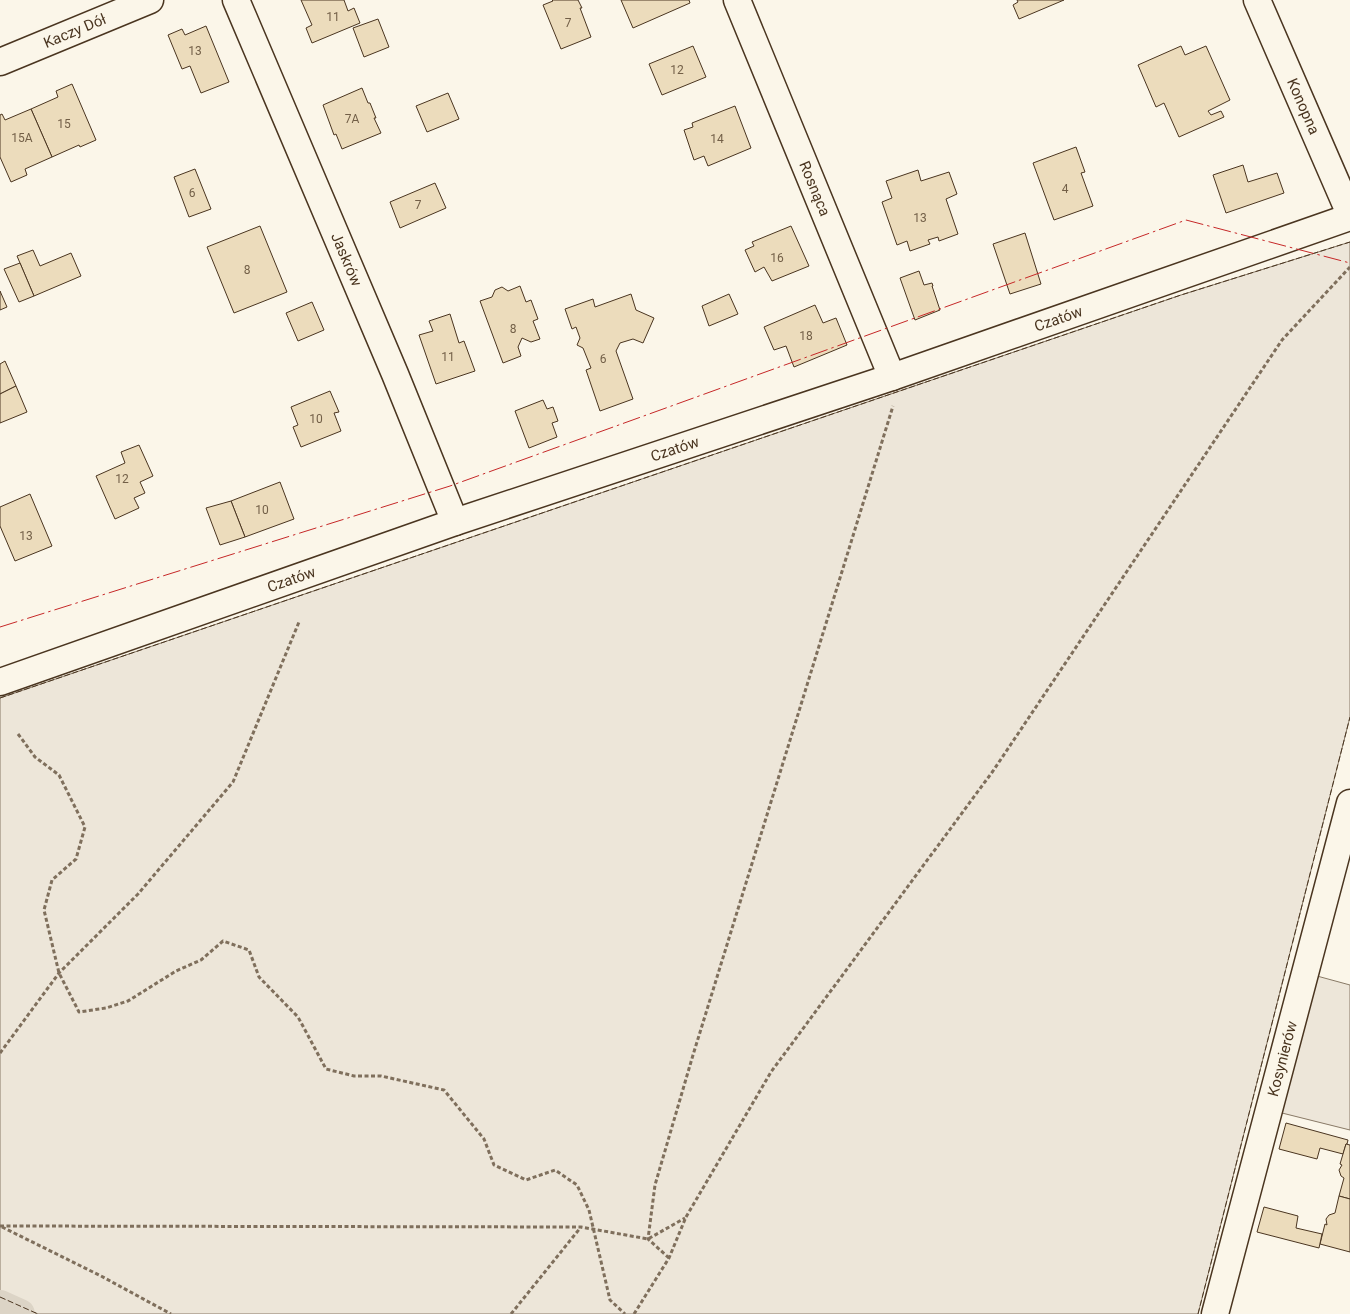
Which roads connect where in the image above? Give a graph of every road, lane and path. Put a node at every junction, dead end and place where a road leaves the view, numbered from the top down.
1 (150, 0) edge
2 (236, 0) edge
3 (737, 0) edge
4 (1257, 0) edge
5 (0, 62) edge
6 (1350, 215) edge
7 (1350, 267) edge
8 (892, 377) junction
9 (893, 405) dead end
10 (455, 522) junction
11 (299, 622) dead end
12 (1, 679) edge
13 (18, 734) dead end
14 (1350, 803) edge
15 (59, 973) junction
16 (0, 1054) edge
17 (686, 1217) junction
18 (0, 1226) edge
19 (581, 1227) junction
20 (594, 1230) junction
21 (648, 1238) junction
22 (669, 1258) junction
23 (171, 1314) edge
24 (511, 1314) edge
25 (625, 1314) edge
26 (634, 1314) edge
27 (1216, 1314) edge

1 - 5 street, Kaczy Dół
2 - 10 street, Jaskrów
3 - 8 street, Rosnąca
4 - 6 street, Konopna
6 - 8 street, Czatów
7 - 17 path
8 - 10 street, Czatów
9 - 21 path
10 - 12 street, Czatów
11 - 15 path
13 - 15 path
14 - 27 street, Kosynierów
15 - 16 path
15 - 20 path
17 - 21 path
17 - 22 path
18 - 19 path
18 - 23 path
19 - 20 path
19 - 24 path
20 - 21 path
20 - 25 path
21 - 22 path
22 - 26 path

